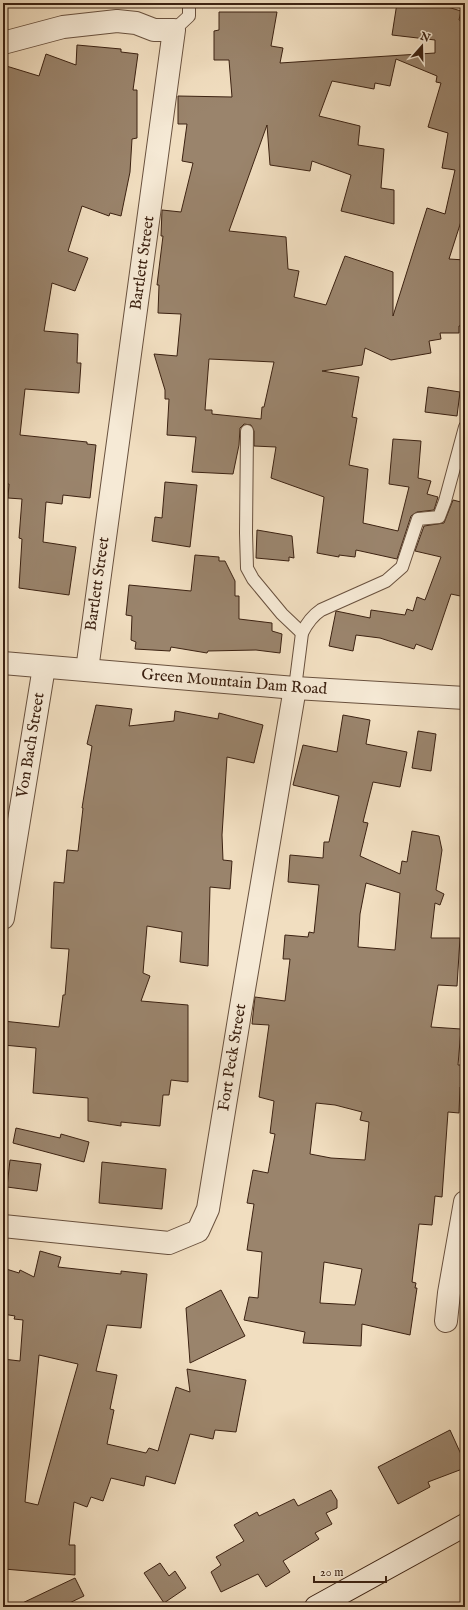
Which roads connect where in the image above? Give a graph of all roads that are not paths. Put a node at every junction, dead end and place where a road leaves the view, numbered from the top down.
1 (189, 3) edge
2 (174, 30) junction
3 (3, 43) edge
4 (465, 427) edge
5 (247, 431) dead end
6 (302, 634) junction
7 (3, 663) edge
8 (44, 667) junction
9 (87, 670) junction
10 (295, 688) junction
11 (465, 698) edge
12 (3, 918) edge
13 (465, 1202) edge
14 (3, 1226) edge
15 (446, 1321) dead end
16 (465, 1525) edge
17 (327, 1605) edge

1 - 2 lane
2 - 3 street
2 - 9 street, Bartlett Street
4 - 6 lane
5 - 6 lane
6 - 10 lane
7 - 8 street, Green Mountain Dam Road
8 - 9 street, Green Mountain Dam Road
8 - 12 street, Von Bach Street
9 - 10 street, Green Mountain Dam Road
10 - 11 street, Green Mountain Dam Road
10 - 14 street, Fort Peck Street
13 - 15 street
16 - 17 street

